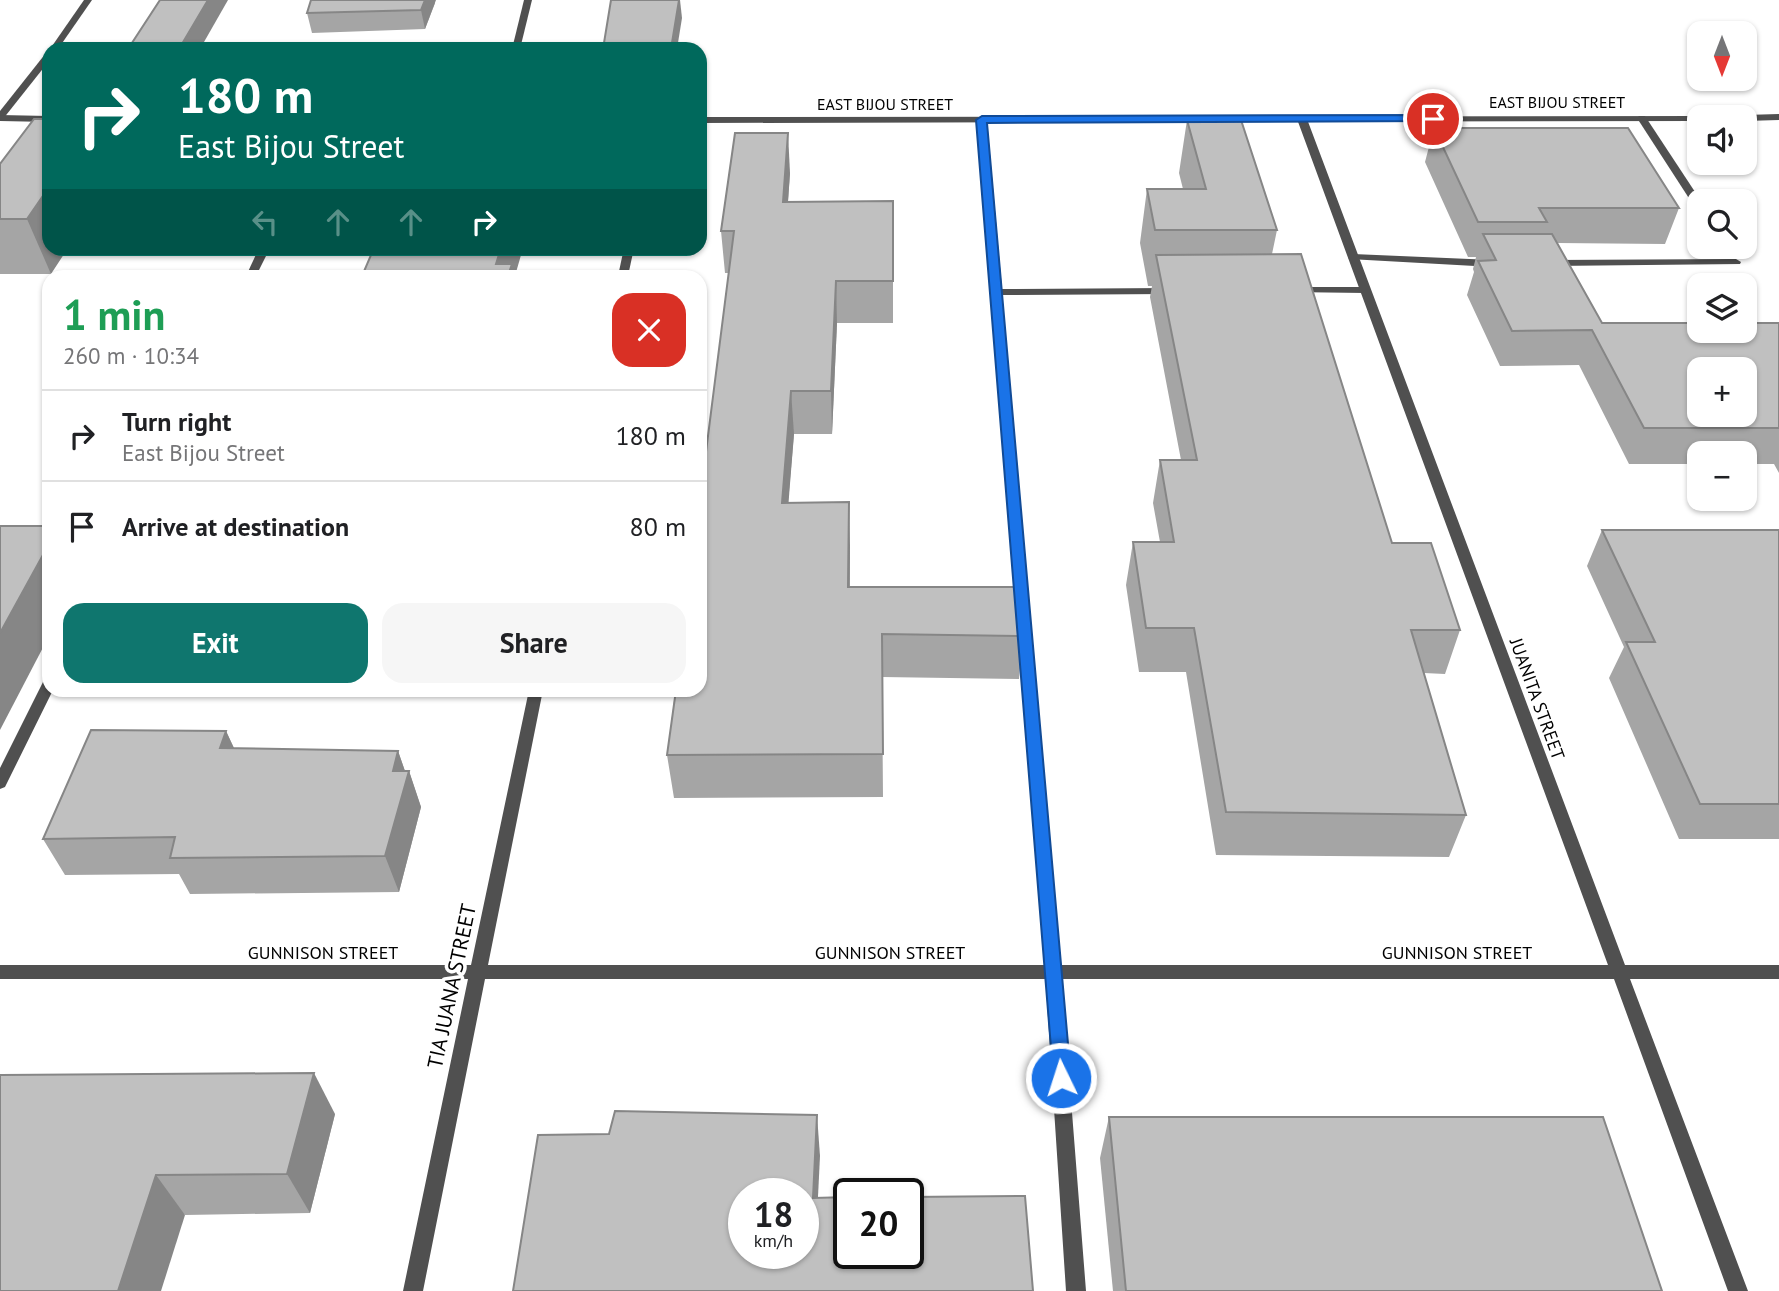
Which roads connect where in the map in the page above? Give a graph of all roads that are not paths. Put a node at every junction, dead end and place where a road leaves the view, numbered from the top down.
1 (88, 0) edge
2 (528, 0) edge
3 (59, 42) edge
4 (518, 42) edge
5 (42, 64) edge
6 (1779, 117) edge
7 (0, 118) edge
8 (42, 118) edge
9 (1642, 118) junction
10 (1687, 118) edge
11 (1757, 118) edge
12 (1302, 119) junction
13 (707, 120) edge
14 (982, 120) junction
15 (1688, 189) edge
16 (1353, 257) junction
17 (1734, 259) edge
18 (1501, 263) edge
19 (1542, 263) edge
20 (1283, 290) edge
21 (1365, 290) junction
22 (1187, 291) edge
23 (996, 292) junction
24 (43, 697) edge
25 (535, 697) edge
26 (0, 783) edge
27 (0, 972) edge
28 (477, 972) junction
29 (1053, 972) junction
30 (1618, 972) junction
31 (1779, 972) edge
32 (413, 1291) edge
33 (1076, 1291) edge
34 (1738, 1291) edge

1 - 3 street
2 - 4 street
5 - 7 street
6 - 11 street
7 - 8 street
9 - 10 street, EAST BIJOU STREET
9 - 12 street, EAST BIJOU STREET
9 - 15 street
12 - 14 street, EAST BIJOU STREET
12 - 16 street, JUANITA STREET
13 - 14 street, EAST BIJOU STREET
14 - 23 street
16 - 18 street
16 - 21 street, JUANITA STREET
17 - 19 street
20 - 21 street
21 - 30 street, JUANITA STREET
22 - 23 street
23 - 29 street
24 - 26 street
25 - 28 street, TIA JUANA STREET
27 - 28 street, GUNNISON STREET
28 - 29 street, GUNNISON STREET
28 - 32 street, TIA JUANA STREET
29 - 30 street, GUNNISON STREET
29 - 33 street
30 - 31 street, GUNNISON STREET
30 - 34 street, JUANITA STREET

